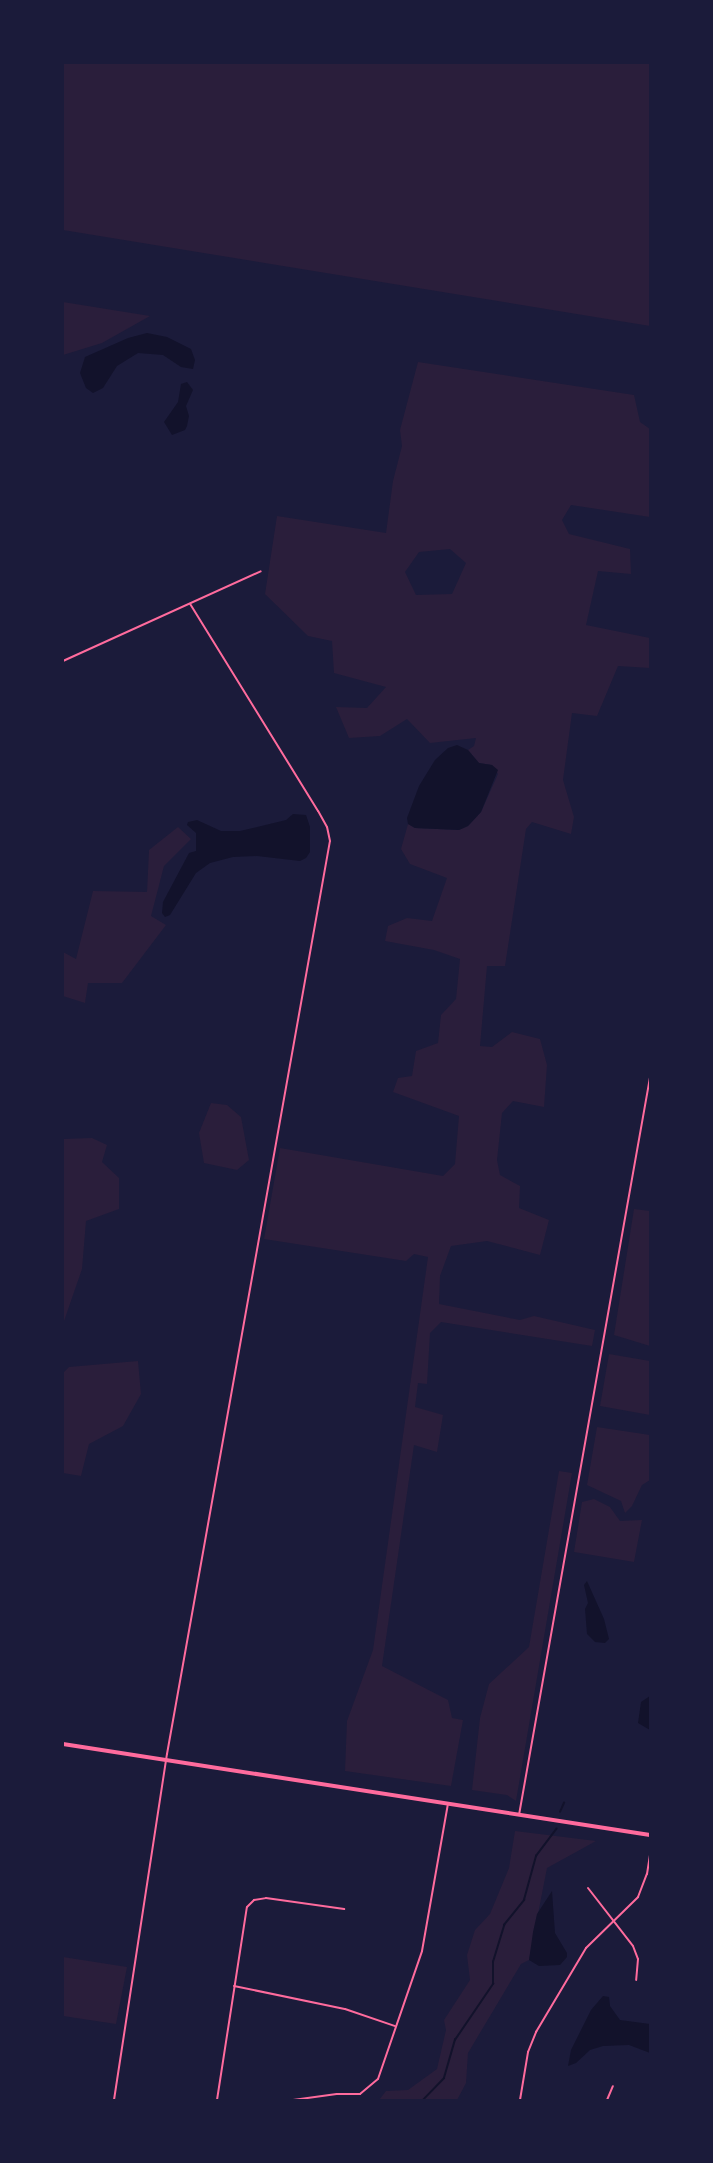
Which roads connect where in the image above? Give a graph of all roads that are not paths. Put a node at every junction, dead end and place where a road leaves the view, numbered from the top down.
1 (261, 571) dead end
2 (190, 604) junction
3 (63, 662) edge
4 (650, 1077) edge
5 (63, 1744) edge
6 (166, 1760) junction
7 (448, 1804) junction
8 (519, 1815) junction
9 (650, 1835) edge
10 (650, 1855) edge
11 (588, 1888) dead end
12 (344, 1909) dead end
13 (615, 1920) junction
14 (636, 1980) dead end
15 (234, 1986) junction
16 (395, 2026) junction
17 (613, 2086) dead end
18 (114, 2100) edge
19 (217, 2100) edge
20 (293, 2100) edge
21 (519, 2100) edge
22 (607, 2100) edge

1 - 2 street
2 - 3 street
2 - 6 street
4 - 8 street
5 - 6 main road
6 - 7 main road
6 - 18 street
7 - 8 main road
7 - 16 street
8 - 9 main road
10 - 13 street
11 - 13 street
12 - 15 street
13 - 14 street
13 - 21 street
15 - 16 street
15 - 19 street
16 - 20 street
17 - 22 street

